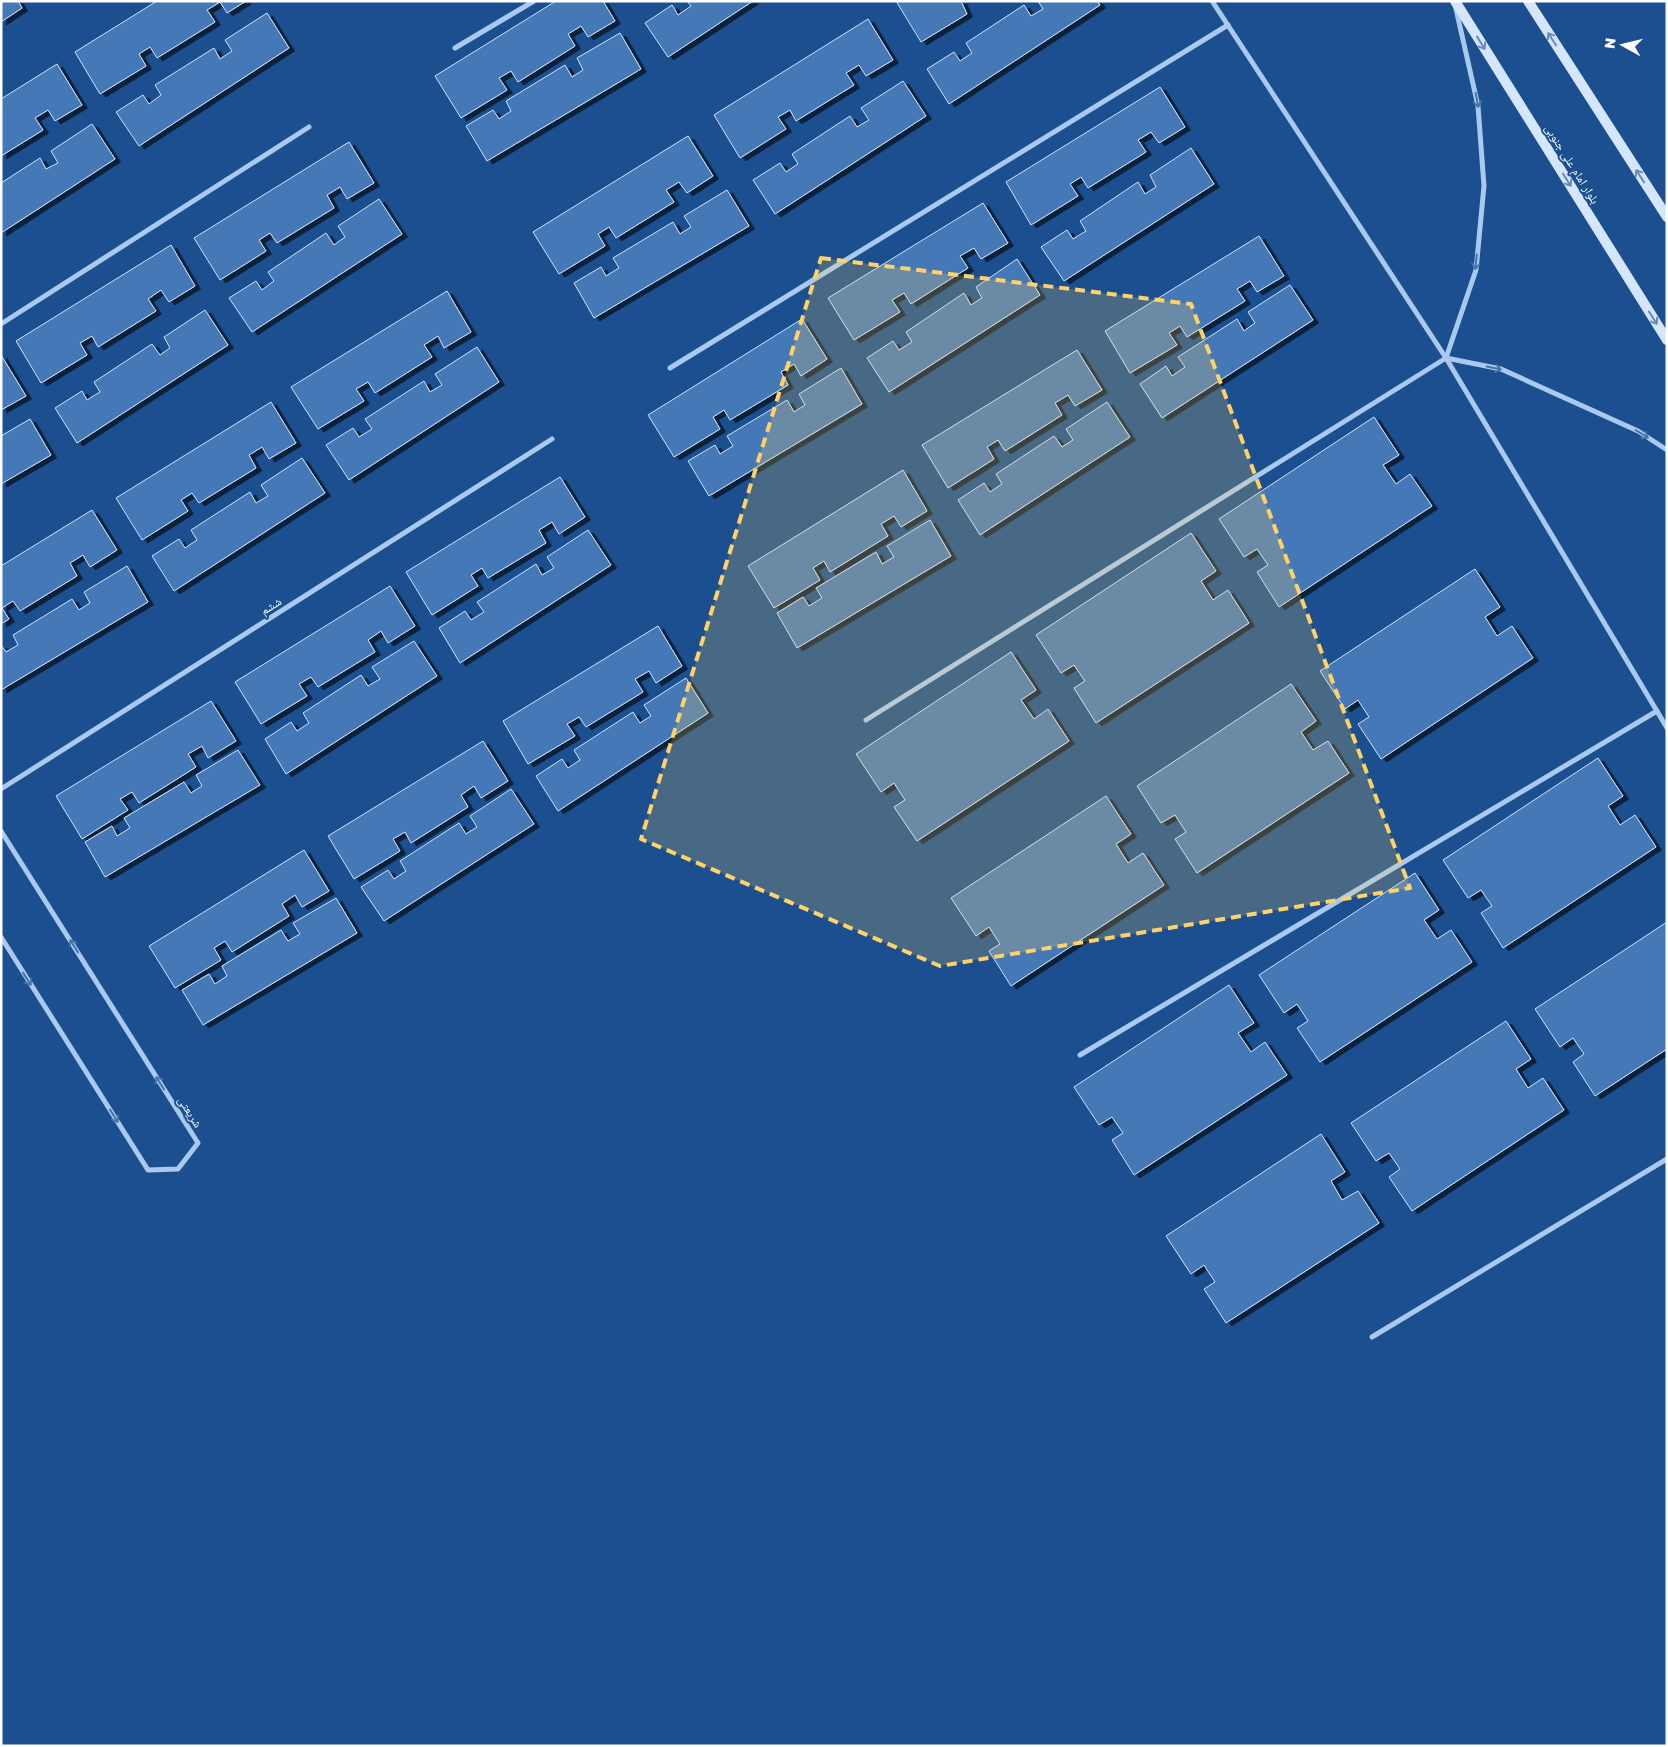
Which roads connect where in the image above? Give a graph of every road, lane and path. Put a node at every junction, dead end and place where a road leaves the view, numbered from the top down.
1 (534, 1) edge
2 (1212, 1) edge
3 (1455, 1) edge
4 (1528, 1) edge
5 (1228, 25) junction
6 (455, 48) dead end
7 (309, 127) dead end
8 (1667, 217) edge
9 (1, 324) edge
10 (1667, 340) edge
11 (1446, 358) junction
12 (670, 368) dead end
13 (552, 439) dead end
14 (1667, 450) edge
15 (1656, 710) junction
16 (866, 720) dead end
17 (1667, 728) edge
18 (1, 789) edge
19 (1, 831) edge
20 (1, 938) edge
21 (1080, 1055) dead end
22 (1667, 1159) edge
23 (1372, 1337) dead end

1 - 6 street
2 - 5 street
3 -> 10 main road, بلوار امام علی جنوبی
3 -> 11 street
8 -> 4 main road
5 - 11 street
5 - 12 street
7 - 9 street
11 -> 14 street
11 - 15 street
11 - 16 street
13 - 18 street, ششم
15 - 17 street
15 - 21 street
20 -> 19 street, شریعتی
22 - 23 street

